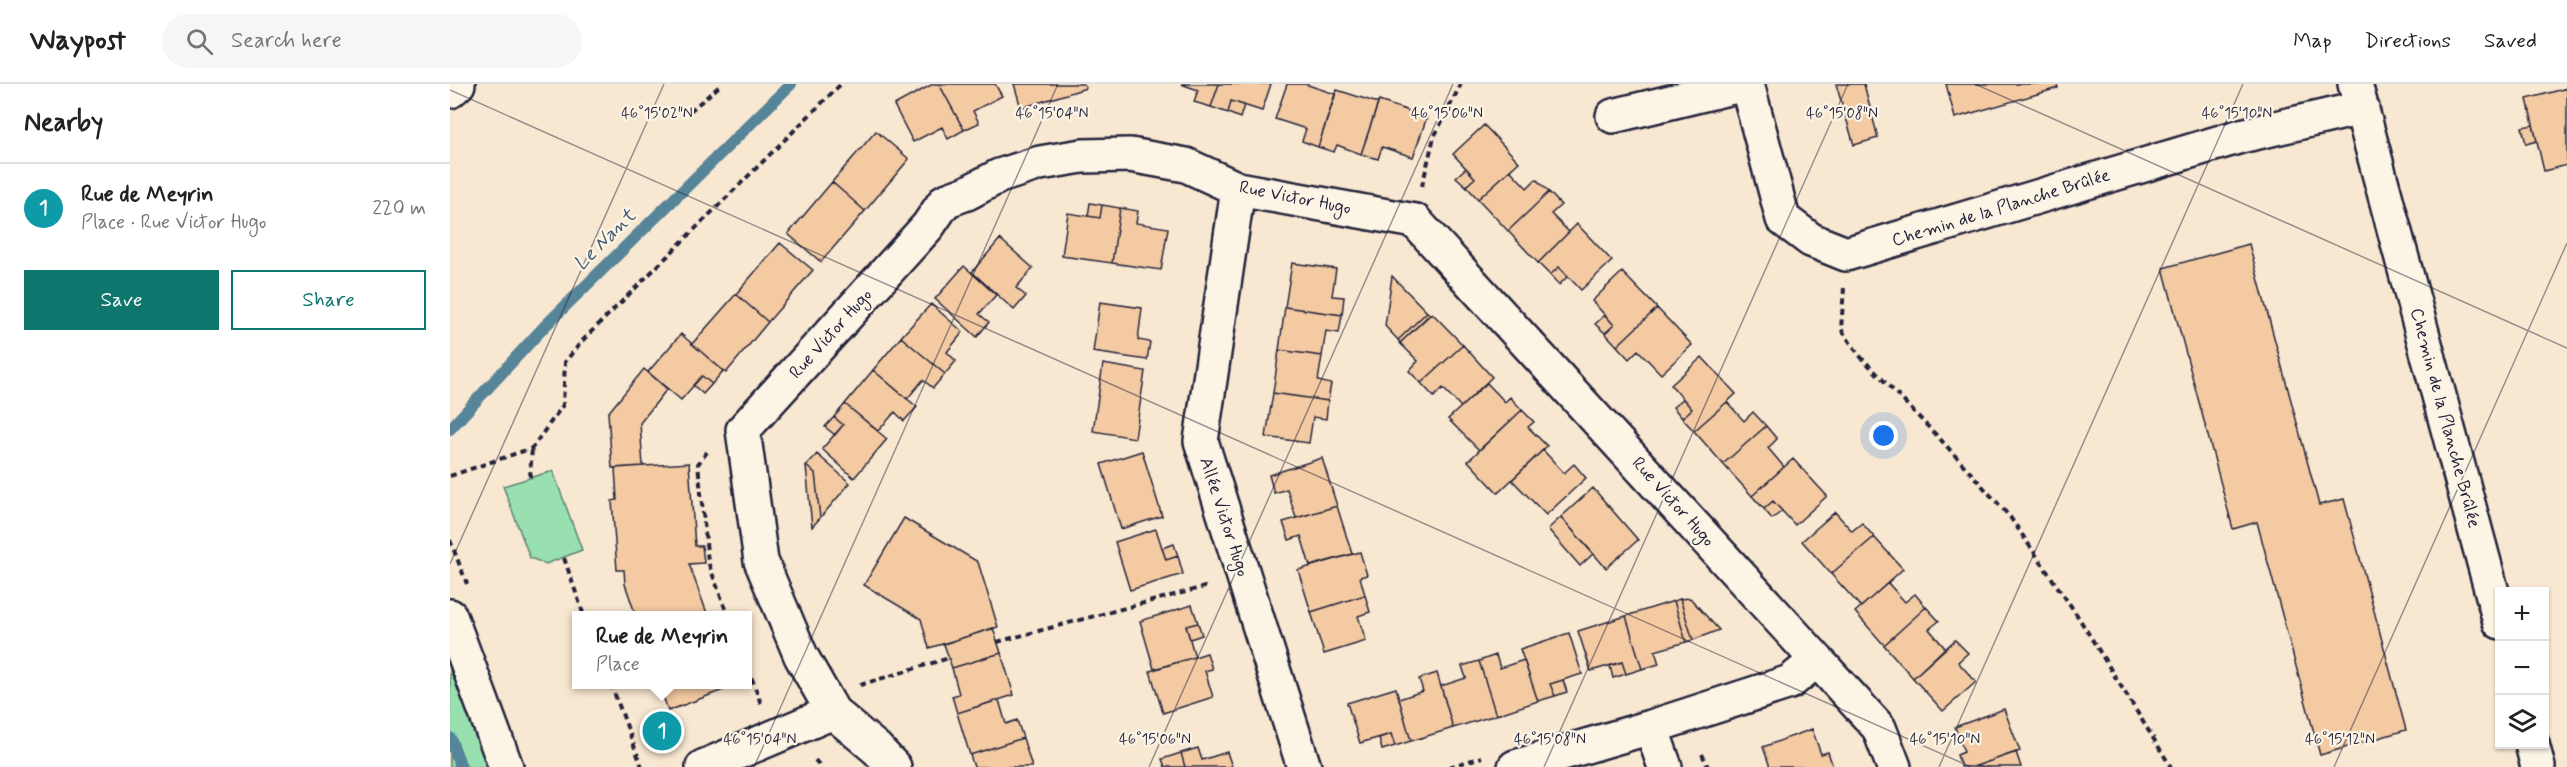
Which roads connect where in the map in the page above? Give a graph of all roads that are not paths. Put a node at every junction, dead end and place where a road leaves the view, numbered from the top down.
1 (458, 84) edge
2 (1746, 84) edge
3 (450, 90) edge
4 (2359, 96) edge
5 (1613, 116) dead end
6 (1238, 189) junction
7 (2495, 607) edge
8 (450, 616) edge
9 (1817, 660) junction
10 (833, 712) junction
11 (1651, 727) junction
12 (1504, 760) edge
13 (506, 767) edge
14 (703, 767) edge
15 (894, 767) edge
16 (1304, 767) edge
17 (1665, 767) edge
18 (1894, 767) edge

1 - 3 street
2 - 4 street, Chemin de la Planche Brûlée
2 - 5 street
4 - 7 street, Chemin de la Planche Brûlée
6 - 9 street, Rue Victor Hugo
6 - 10 street, Rue Victor Hugo
6 - 16 street, Allée Victor Hugo
8 - 13 street
9 - 11 street
9 - 18 street, Rue Victor Hugo
10 - 14 street
10 - 15 street, Rue Victor Hugo
11 - 12 street
11 - 17 street

